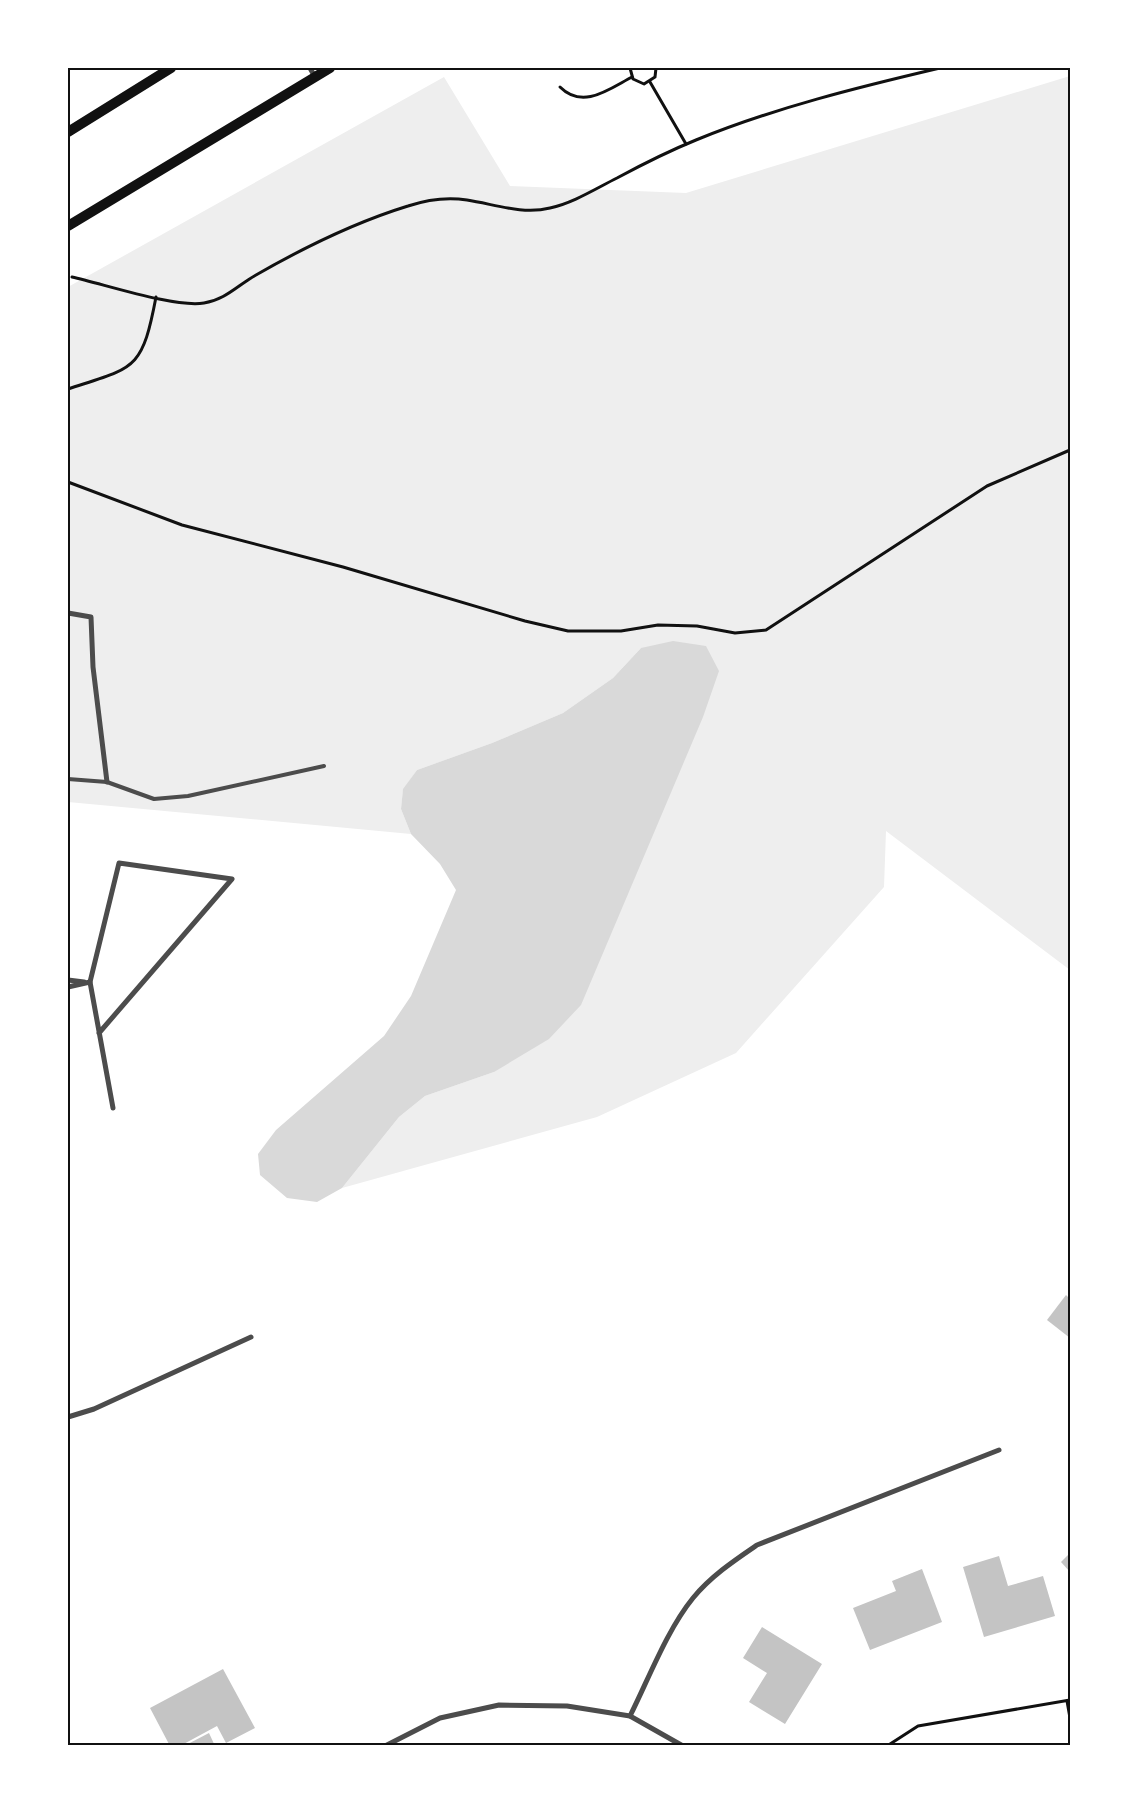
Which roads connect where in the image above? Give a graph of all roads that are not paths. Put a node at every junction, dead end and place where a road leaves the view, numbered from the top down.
1 (171, 68) edge
2 (330, 68) edge
3 (312, 72) edge
4 (68, 132) edge
5 (68, 226) edge
6 (68, 613) edge
7 (324, 766) dead end
8 (68, 779) edge
9 (106, 782) junction
10 (68, 980) edge
11 (90, 982) junction
12 (68, 987) edge
13 (99, 1033) junction
14 (113, 1108) dead end
15 (252, 1337) dead end
16 (68, 1418) edge
17 (999, 1450) dead end
18 (630, 1716) junction
19 (385, 1746) edge
20 (683, 1746) edge

1 - 4 main road
2 - 3 main road
3 - 5 main road
6 - 9 street
7 - 9 lane
8 - 9 lane
10 - 11 street
11 - 12 street
11 - 13 street
11 - 13 street
13 - 14 street
15 - 16 street
17 - 18 street
18 - 19 street
18 - 20 street

